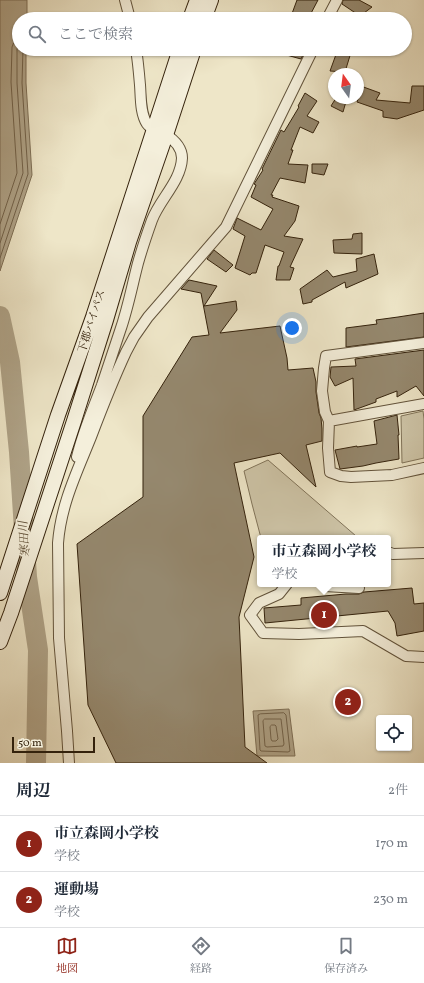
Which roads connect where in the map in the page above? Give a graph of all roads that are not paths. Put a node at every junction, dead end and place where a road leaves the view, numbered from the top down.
1 (125, 0) edge
2 (197, 0) edge
3 (210, 0) edge
4 (337, 0) edge
5 (128, 12) edge
6 (193, 12) edge
7 (206, 12) edge
8 (331, 12) edge
9 (137, 56) edge
10 (178, 56) edge
11 (191, 56) edge
12 (310, 56) edge
13 (160, 132) junction
14 (424, 343) edge
15 (424, 404) edge
16 (329, 421) junction
17 (424, 468) edge
18 (71, 486) junction
19 (391, 553) edge
20 (424, 553) edge
21 (285, 587) edge
22 (342, 587) edge
23 (359, 588) dead end
24 (0, 593) edge
25 (0, 642) edge
26 (424, 657) edge
27 (69, 763) edge

1 - 5 street
2 - 6 street
3 - 7 street
4 - 8 street
9 - 13 street
10 - 13 street, 下郡バイパス
11 - 13 street
12 - 18 street
13 - 18 street
13 - 24 street, 下郡バイパス
13 - 25 street
14 - 16 street
15 - 16 street
16 - 17 street
18 - 27 street
19 - 20 street
21 - 26 street
22 - 23 street

